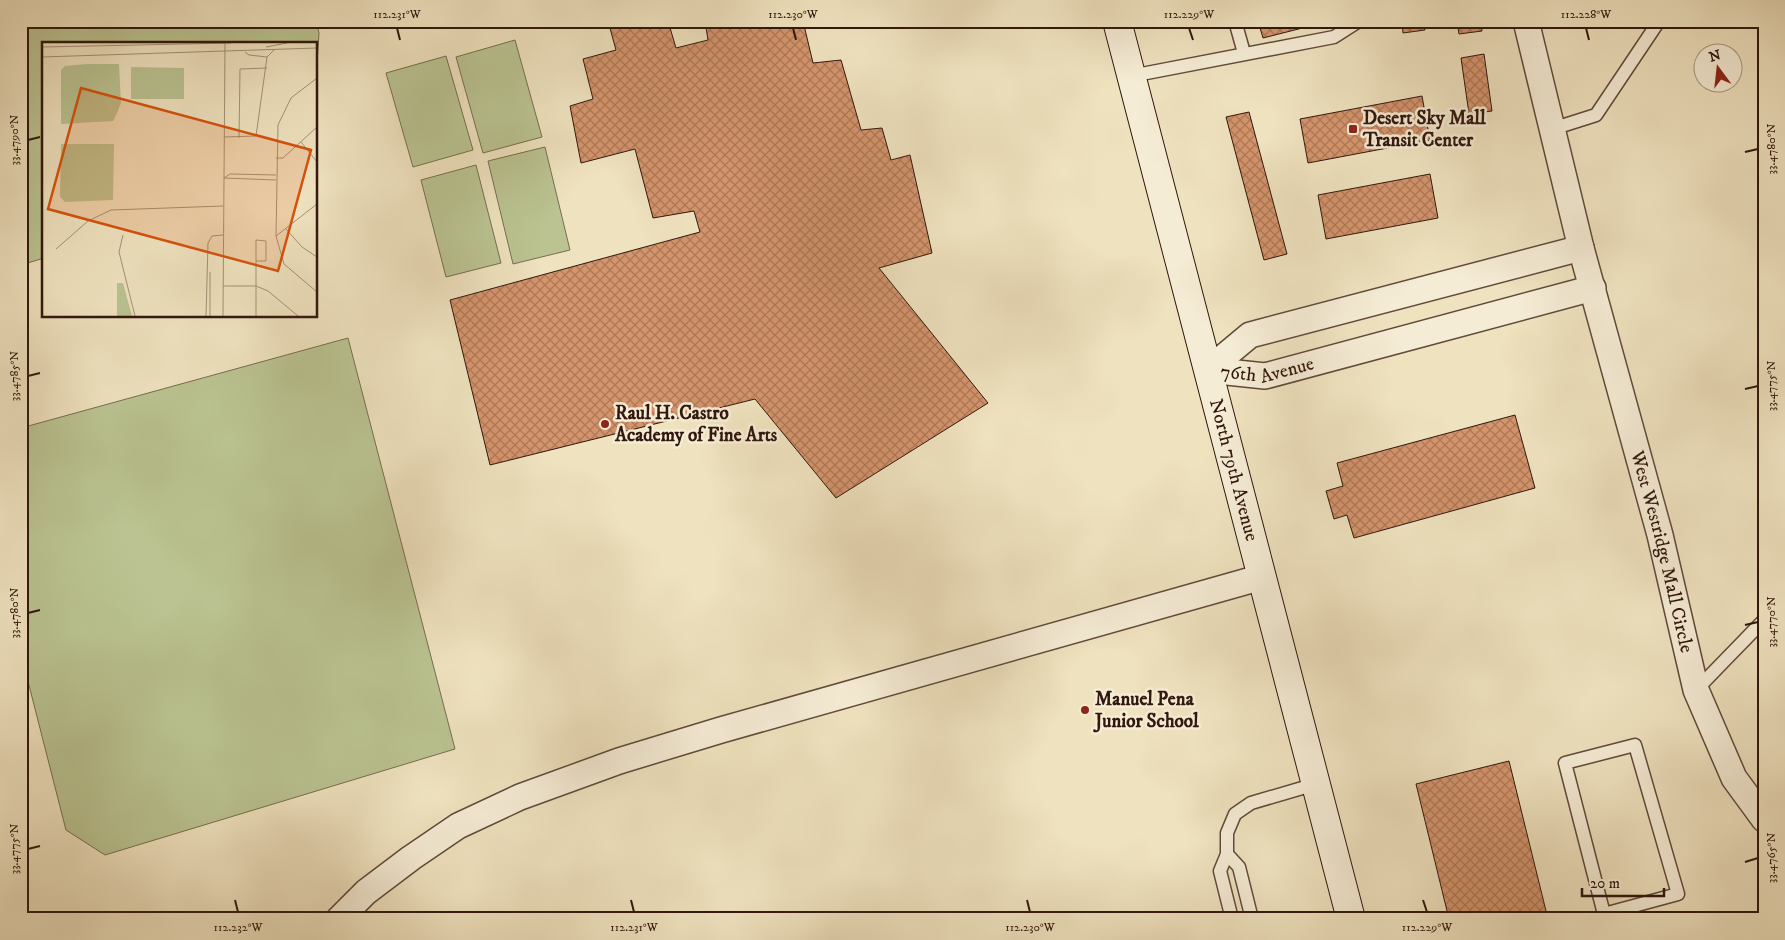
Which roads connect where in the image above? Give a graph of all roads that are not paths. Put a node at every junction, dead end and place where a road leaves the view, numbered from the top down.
1 (1117, 21) edge
2 (1235, 21) edge
3 (1359, 21) edge
4 (1526, 21) edge
5 (1658, 21) edge
6 (1244, 53) junction
7 (1131, 76) junction
8 (1552, 129) junction
9 (1581, 248) junction
10 (1590, 280) junction
11 (1208, 370) junction
12 (1262, 577) junction
13 (1763, 622) edge
14 (1696, 690) junction
15 (1316, 784) junction
16 (1764, 819) edge
17 (1226, 854) junction
18 (1605, 916) edge
19 (340, 919) edge
20 (1232, 919) edge
21 (1252, 919) edge
22 (1351, 919) edge

1 - 7 street, North 79th Avenue
2 - 6 lane
3 - 6 lane
4 - 8 street, West Westridge Mall Circle
5 - 8 lane
6 - 7 lane
7 - 11 street, North 79th Avenue
8 - 9 street, West Westridge Mall Circle
9 - 10 street, West Westridge Mall Circle
9 - 11 street, 76th Avenue
10 - 11 street, 76th Avenue
10 - 14 street, West Westridge Mall Circle
11 - 12 street, North 79th Avenue
12 - 15 street, North 79th Avenue
12 - 19 street
13 - 14 lane
14 - 16 street, West Westridge Mall Circle
15 - 17 lane
15 - 22 street, North 79th Avenue
17 - 20 lane
17 - 21 lane
18 - 18 lane

